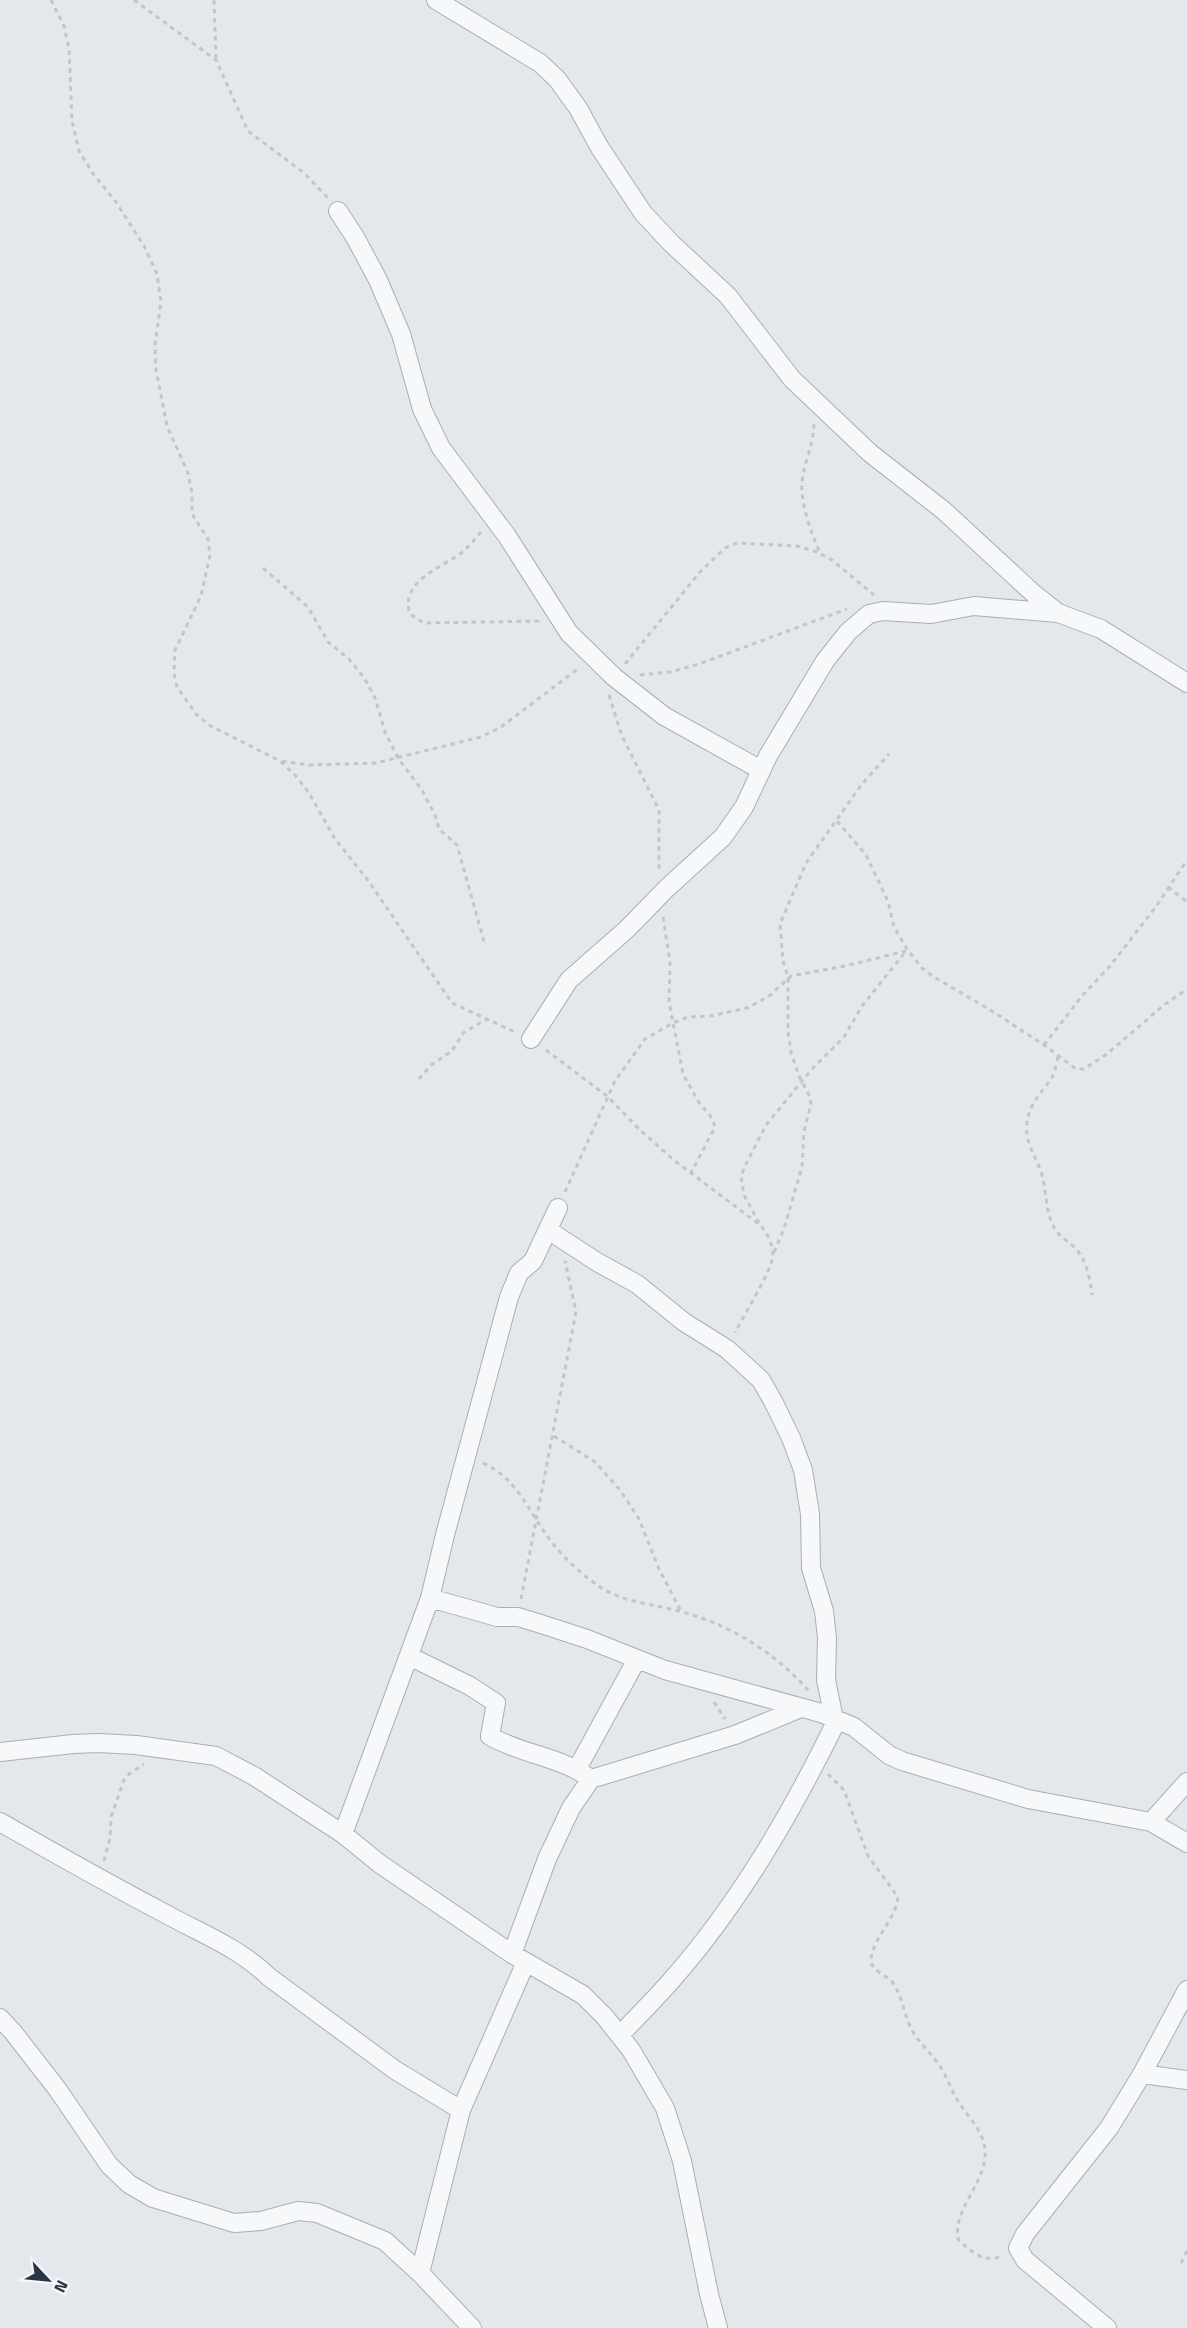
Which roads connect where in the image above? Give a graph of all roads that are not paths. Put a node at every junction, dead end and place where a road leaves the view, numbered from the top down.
1 (436, 0) edge
2 (338, 211) road end
3 (1058, 613) junction
4 (1187, 683) edge
5 (761, 770) junction
6 (531, 1039) road end
7 (558, 1208) road end
8 (554, 1233) junction
9 (430, 1598) junction
10 (409, 1656) junction
11 (637, 1659) junction
12 (801, 1707) junction
13 (831, 1717) junction
14 (0, 1752) edge
15 (584, 1774) junction
16 (1187, 1782) edge
17 (0, 1822) edge
18 (1151, 1822) junction
19 (343, 1834) junction
20 (1187, 1843) edge
21 (519, 1958) junction
22 (1187, 1990) edge
23 (0, 2018) edge
24 (620, 2035) junction
25 (1142, 2074) junction
26 (1187, 2080) edge
27 (461, 2110) junction
28 (420, 2273) junction
29 (472, 2328) edge
30 (718, 2328) edge
31 (1107, 2328) edge

1 - 3 street
2 - 5 street
3 - 4 street
3 - 5 street
5 - 6 street
7 - 8 street
8 - 9 street
8 - 13 street
9 - 10 street
9 - 11 street
10 - 15 street
10 - 19 street
11 - 12 street
11 - 15 street
12 - 13 street
12 - 15 street
13 - 18 street
13 - 24 street
14 - 19 street
15 - 21 street
16 - 18 street
17 - 27 street
18 - 20 street
19 - 21 street
21 - 24 street
21 - 27 street
22 - 25 street
23 - 28 street
24 - 30 street
25 - 26 street
25 - 31 street
27 - 28 street
28 - 29 street

